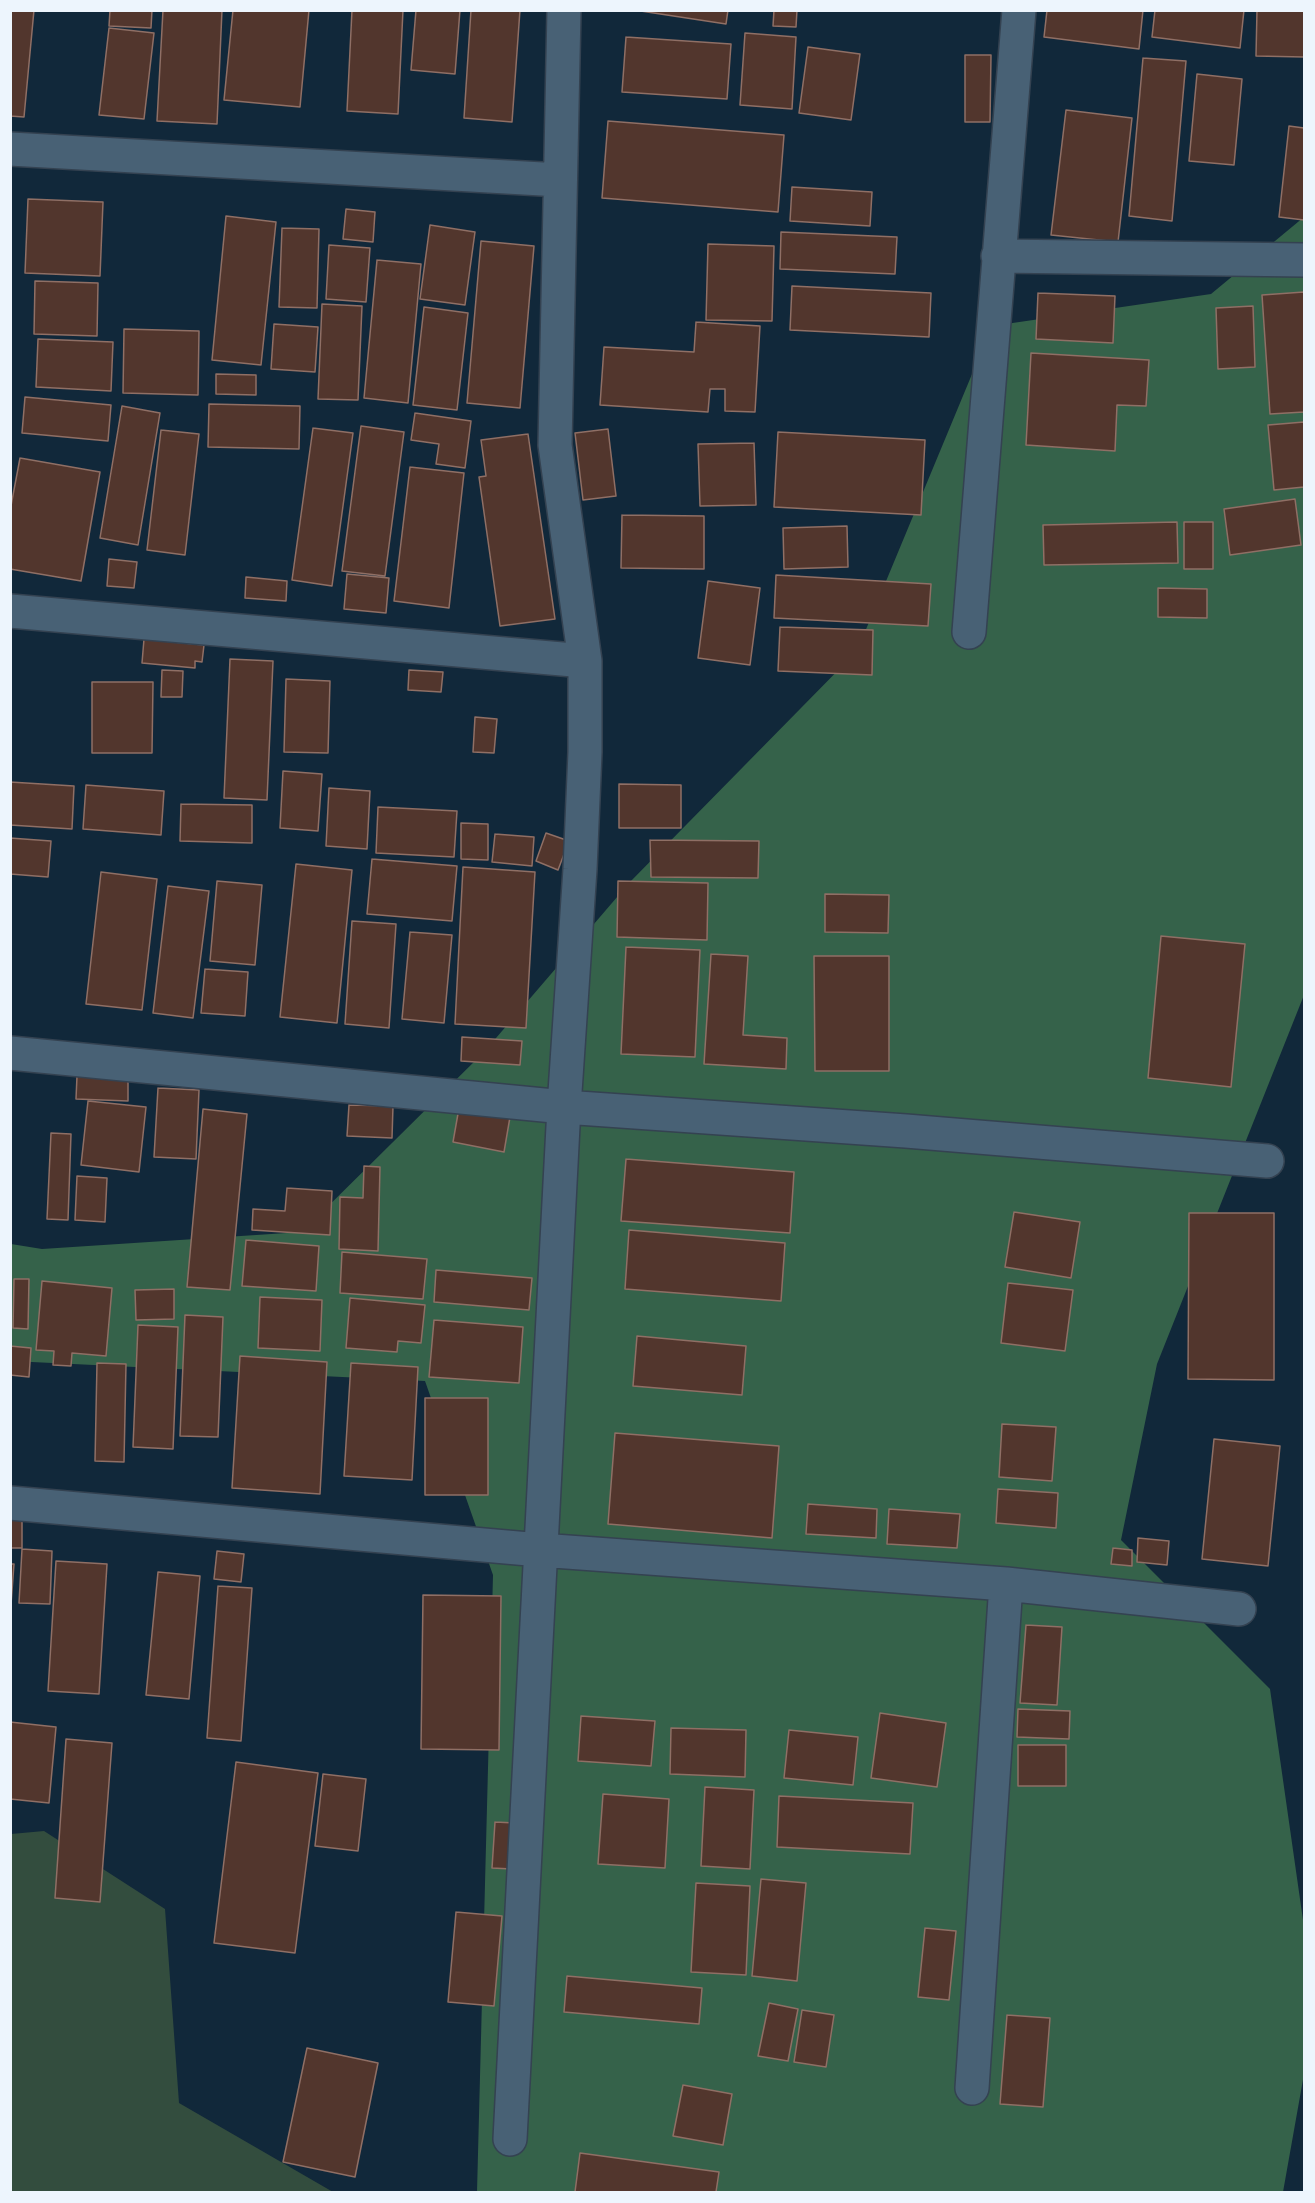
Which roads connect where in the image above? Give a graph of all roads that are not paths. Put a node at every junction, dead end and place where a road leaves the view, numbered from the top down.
1 (564, 10) edge
2 (1019, 10) edge
3 (10, 149) edge
4 (560, 180) junction
5 (998, 256) junction
6 (1305, 260) edge
7 (10, 611) edge
8 (969, 632) dead end
9 (585, 661) junction
10 (10, 1053) edge
11 (564, 1107) junction
12 (1268, 1161) dead end
13 (10, 1503) edge
14 (540, 1550) junction
15 (1006, 1584) junction
16 (1239, 1609) dead end
17 (972, 2088) dead end
18 (510, 2139) dead end

1 - 4 street
2 - 5 street
3 - 4 street
4 - 9 street
5 - 6 street
5 - 8 street
7 - 9 street
9 - 11 street
10 - 11 street
11 - 12 street
11 - 14 street
13 - 14 street
14 - 15 street
14 - 18 street
15 - 16 street
15 - 17 street

